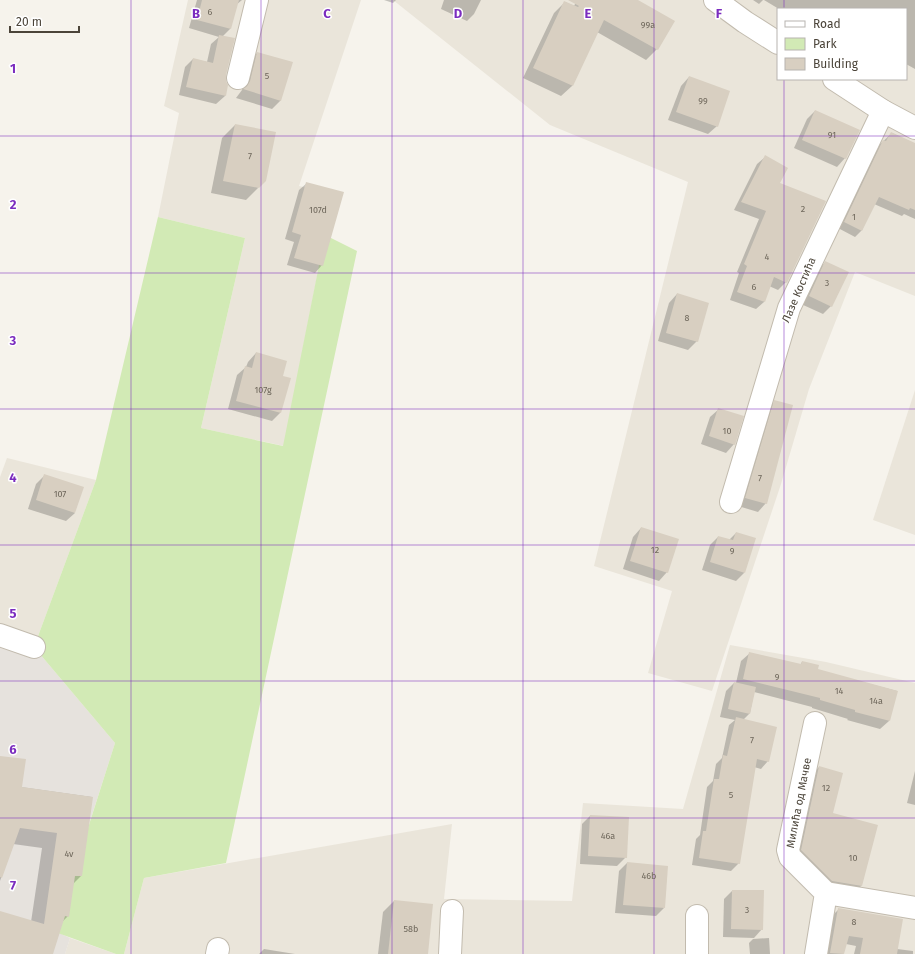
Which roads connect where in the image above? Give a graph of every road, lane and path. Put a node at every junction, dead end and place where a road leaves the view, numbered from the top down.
1 (257, 0) edge
2 (715, 0) edge
3 (777, 43) edge
4 (238, 78) dead end
5 (836, 80) edge
6 (883, 111) junction
7 (915, 128) edge
8 (731, 502) dead end
9 (0, 635) edge
10 (34, 648) dead end
11 (815, 723) dead end
12 (826, 893) junction
13 (915, 908) edge
14 (452, 911) dead end
15 (697, 916) dead end
16 (450, 954) edge
17 (697, 954) edge
18 (816, 954) edge

1 - 4 street
2 - 3 street
5 - 6 street
6 - 7 street
6 - 8 street, Лазе Костића
9 - 10 street
11 - 12 street, Милића од Мачве
12 - 13 street
12 - 18 street
14 - 16 street
15 - 17 street

